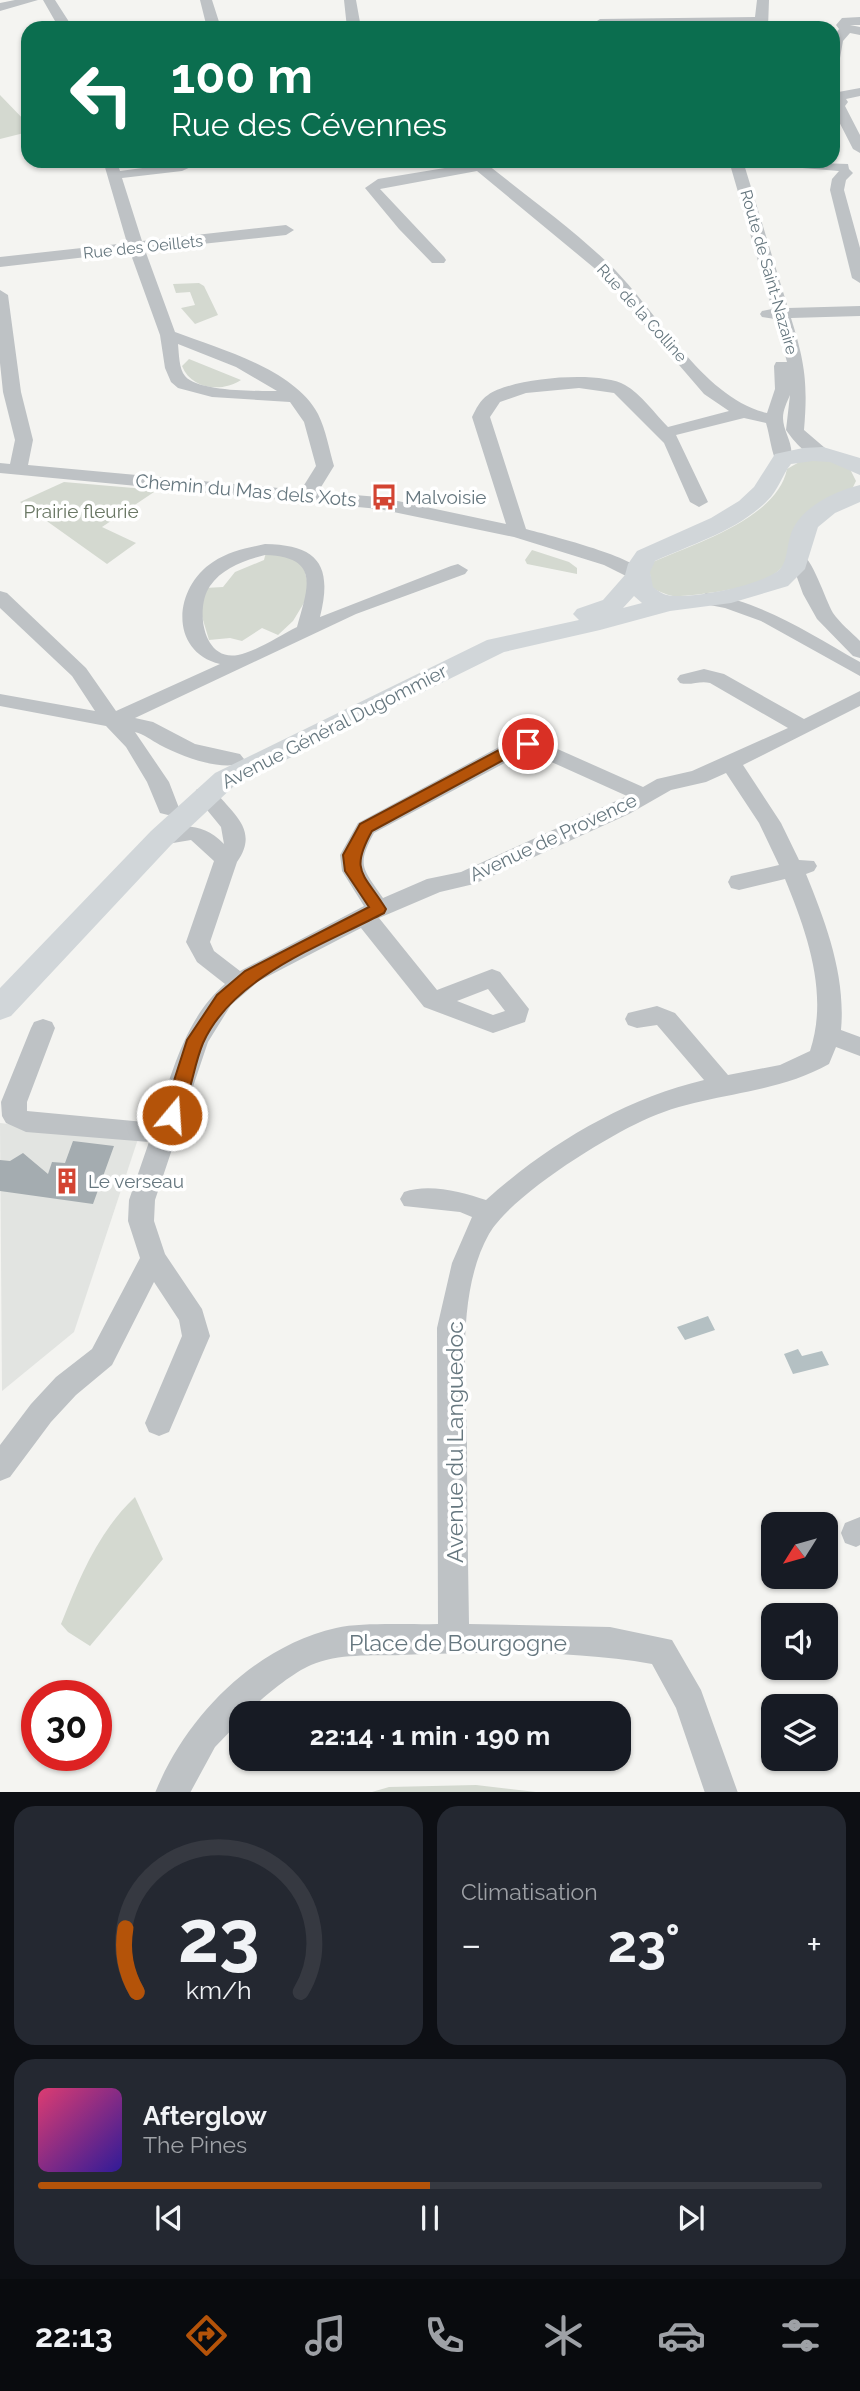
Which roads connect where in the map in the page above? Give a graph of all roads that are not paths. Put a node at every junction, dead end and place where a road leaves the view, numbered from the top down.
1 (32, 0) edge
2 (49, 0) edge
3 (206, 0) edge
4 (350, 0) edge
5 (756, 0) edge
6 (763, 0) edge
7 (0, 7) edge
8 (62, 21) edge
9 (212, 21) edge
10 (353, 21) edge
11 (763, 21) edge
12 (763, 21) edge
13 (854, 21) edge
14 (840, 37) edge
15 (860, 92) edge
16 (840, 100) edge
17 (840, 111) edge
18 (860, 149) edge
19 (860, 160) edge
20 (112, 168) edge
21 (174, 168) edge
22 (456, 168) edge
23 (482, 168) edge
24 (725, 168) edge
25 (738, 168) edge
26 (814, 168) edge
27 (849, 173) edge
28 (115, 175) junction
29 (286, 230) dead end
30 (136, 248) junction
31 (438, 260) dead end
32 (0, 262) edge
33 (860, 278) edge
34 (0, 295) edge
35 (860, 311) edge
36 (775, 314) junction
37 (168, 335) junction
38 (4, 356) edge
39 (6, 394) edge
40 (293, 397) junction
41 (741, 412) junction
42 (775, 414) junction
43 (794, 423) junction
44 (665, 433) junction
45 (783, 459) junction
46 (847, 459) edge
47 (15, 465) edge
48 (318, 478) junction
49 (860, 492) edge
50 (272, 494) junction
51 (307, 495) junction
52 (335, 498) junction
53 (699, 502) dead end
54 (499, 513) junction
55 (518, 532) joint
56 (799, 558) junction
57 (639, 569) junction
58 (458, 570) dead end
59 (0, 597) edge
60 (706, 599) junction
61 (669, 603) junction
62 (306, 631) junction
63 (860, 652) edge
64 (238, 662) junction
65 (860, 670) edge
66 (687, 678) dead end
67 (860, 696) edge
68 (0, 700) edge
69 (112, 720) junction
70 (804, 728) junction
71 (233, 760) junction
72 (730, 763) junction
73 (205, 794) junction
74 (642, 795) junction
75 (168, 808) junction
76 (161, 838) junction
77 (226, 860) junction
78 (806, 866) junction
79 (739, 882) dead end
80 (372, 913) junction
81 (239, 984) junction
82 (0, 986) edge
83 (432, 1001) dead end
84 (0, 1008) edge
85 (637, 1019) dead end
86 (43, 1028) dead end
87 (849, 1043) edge
88 (723, 1086) junction
89 (166, 1134) junction
90 (413, 1199) dead end
91 (492, 1213) junction
92 (153, 1258) junction
93 (159, 1423) dead end
94 (5, 1450) edge
95 (454, 1637) junction
96 (661, 1651) joint
97 (263, 1678) joint
98 (173, 1792) edge
99 (722, 1792) edge

1 - 7 street
2 - 8 street
3 - 9 street
4 - 10 street
5 - 11 street
6 - 12 street
13 - 14 street
15 - 16 street
17 - 18 street
19 - 27 street
20 - 28 street
21 - 28 street
22 - 31 street
23 - 41 street, Rue de la Colline
24 - 36 street, Route de Saint-Nazaire
25 - 36 street, Route de Saint-Nazaire
26 - 27 street
27 - 33 street
28 - 30 street
29 - 30 street, Rue des Oeillets
30 - 32 street, Rue des Oeillets
30 - 37 street
34 - 38 street
35 - 36 street
36 - 42 street, Route de Saint-Nazaire
36 - 43 street, Route de Saint-Nazaire
37 - 40 street
37 - 40 street
38 - 39 street
39 - 47 street
40 - 48 street
41 - 42 street, Rue de la Colline
41 - 44 street
42 - 43 street
42 - 45 street, Route de Saint-Nazaire
43 - 46 street
44 - 53 street
44 - 54 street
45 - 46 main road
45 - 57 main road
47 - 50 street, Chemin du Mas dels Xots
48 - 50 street
48 - 51 street
48 - 52 street
49 - 56 main road
50 - 51 street, Chemin du Mas dels Xots
51 - 52 street, Chemin du Mas dels Xots
52 - 54 street, Chemin du Mas dels Xots
54 - 55 street
55 - 57 street
56 - 60 main road, Avenue Général Dugommier
56 - 63 street
57 - 61 main road
57 - 71 main road, Avenue Général Dugommier
58 - 62 street
59 - 69 street
60 - 61 main road, Avenue Général Dugommier
60 - 65 street
61 - 73 main road, Avenue Général Dugommier
62 - 64 street
62 - 64 street
64 - 69 street
66 - 70 street
67 - 70 street, Avenue de Provence
68 - 69 street
69 - 71 street
69 - 75 street
70 - 72 street, Avenue de Provence
71 - 75 main road, Avenue Général Dugommier
72 - 74 street, Avenue de Provence
72 - 78 street, Avenue du Languedoc
73 - 76 main road, Avenue Général Dugommier
73 - 77 street
74 - 80 street, Avenue de Provence
74 - 80 street
75 - 82 main road, Avenue Général Dugommier
76 - 77 street
76 - 84 main road, Avenue Général Dugommier
77 - 81 street
78 - 79 street
78 - 87 street, Avenue du Languedoc
80 - 81 street, Avenue de Provence
80 - 83 street
81 - 89 street, Avenue de Provence
85 - 88 street
86 - 89 street
87 - 88 street, Avenue du Languedoc
88 - 91 street, Avenue du Languedoc
89 - 92 street, Avenue de Provence
90 - 91 street
91 - 95 street, Avenue du Languedoc
92 - 93 street, Avenue de Provence
92 - 94 street
95 - 96 street, Place de Bourgogne
95 - 97 street, Place de Bourgogne
96 - 99 street
97 - 98 street

